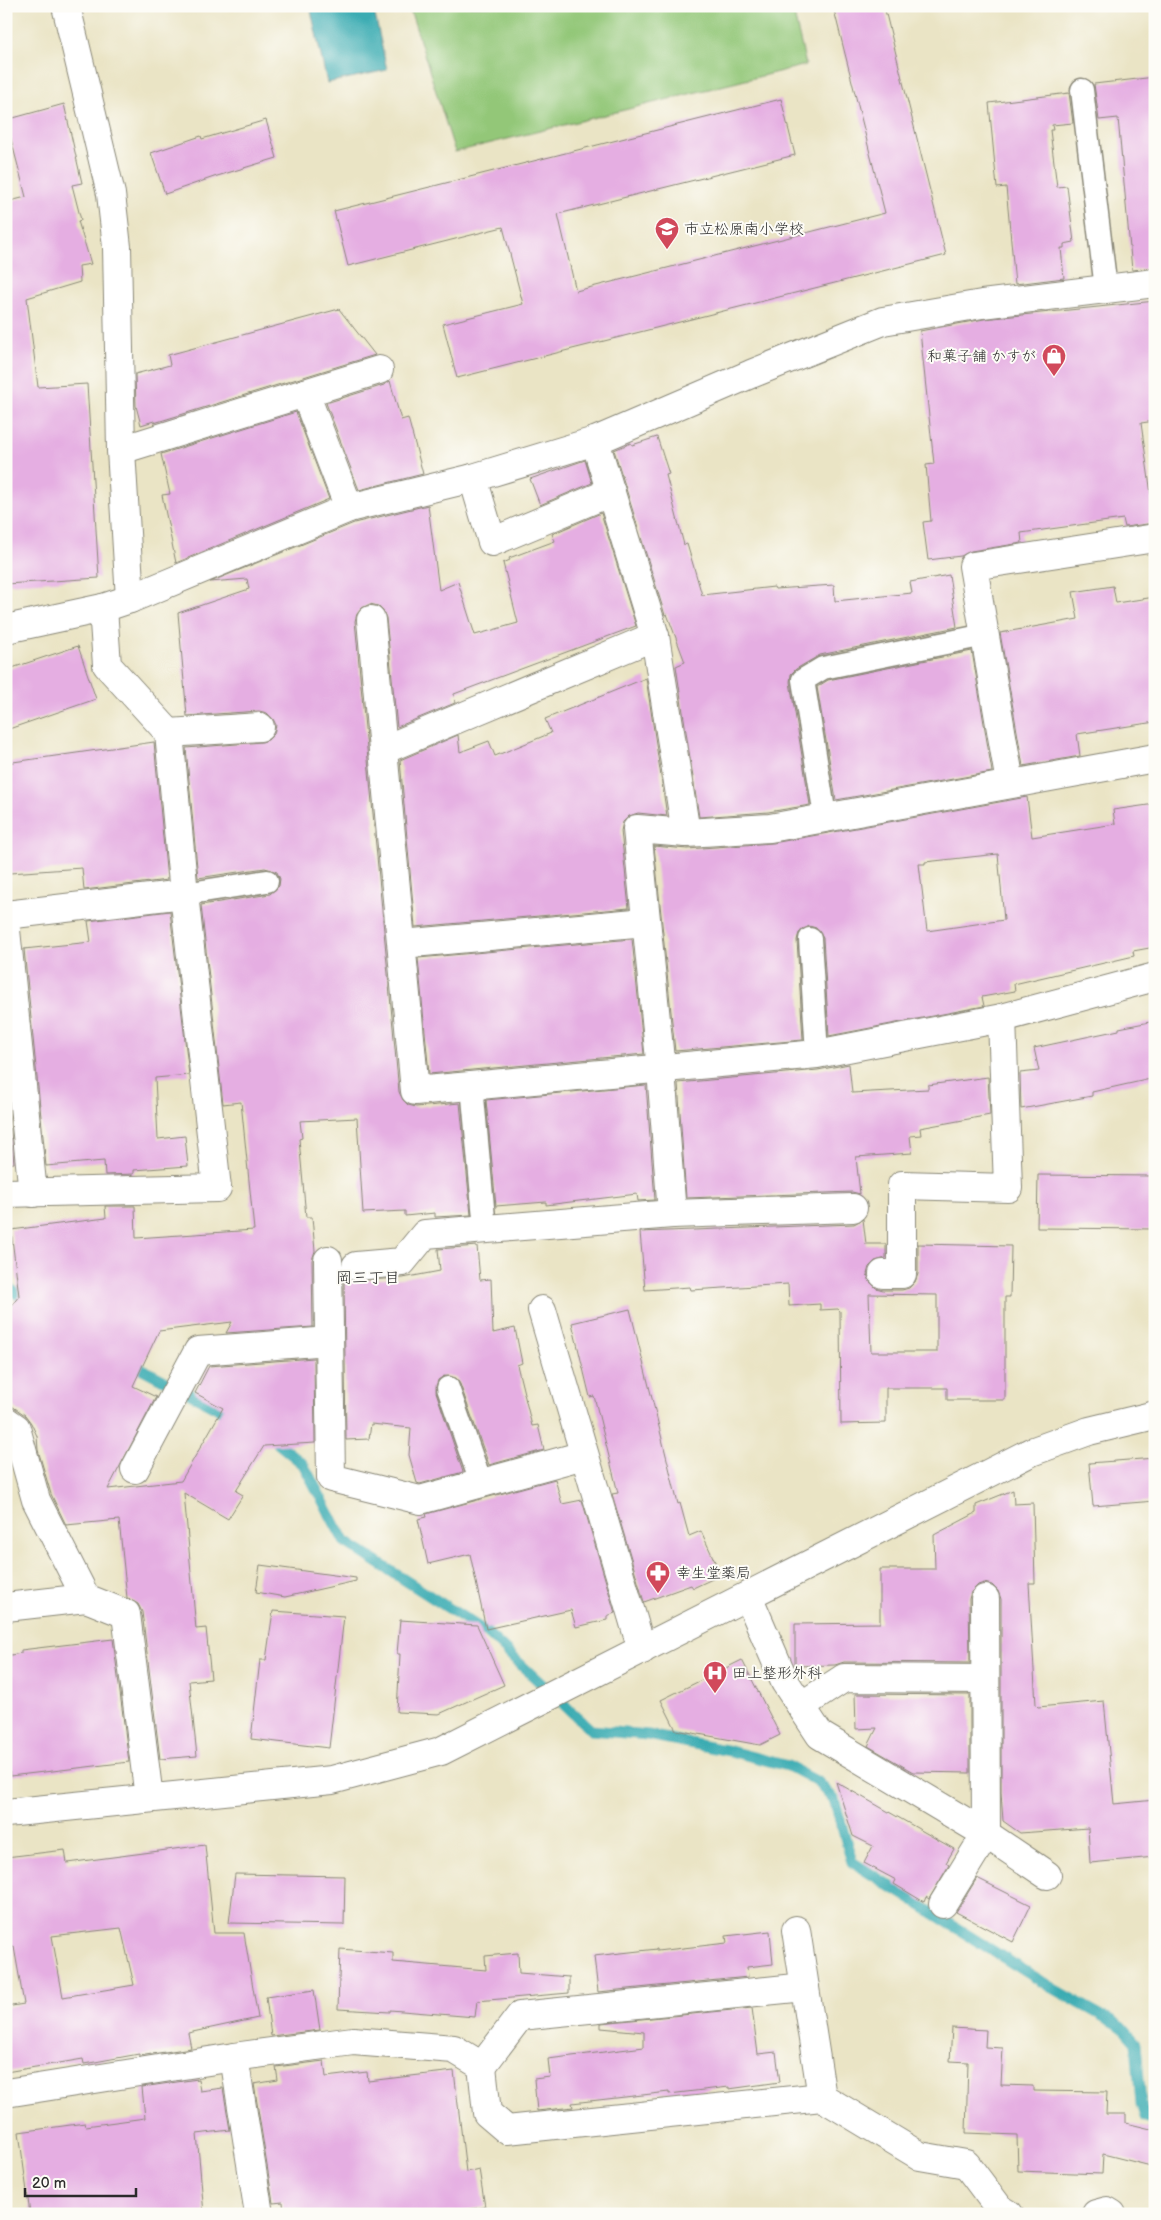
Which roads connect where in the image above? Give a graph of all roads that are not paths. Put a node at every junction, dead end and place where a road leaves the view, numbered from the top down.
1 (66, 6) edge
2 (1082, 90) dead end
3 (1155, 283) edge
4 (1106, 289) junction
5 (379, 370) dead end
6 (304, 393) junction
7 (595, 441) junction
8 (121, 450) junction
9 (473, 478) junction
10 (611, 492) junction
11 (349, 508) junction
12 (1155, 538) edge
13 (130, 599) junction
14 (103, 608) junction
15 (371, 620) dead end
16 (6, 629) edge
17 (985, 635) junction
18 (655, 636) junction
19 (260, 727) dead end
20 (169, 733) junction
21 (383, 750) junction
22 (1155, 758) edge
23 (1010, 783) junction
24 (825, 816) junction
25 (686, 833) junction
26 (267, 881) dead end
27 (184, 894) junction
28 (6, 915) edge
29 (646, 922) junction
30 (6, 930) edge
31 (810, 939) dead end
32 (402, 944) junction
33 (1155, 978) edge
34 (1002, 1018) junction
35 (817, 1054) junction
36 (661, 1070) junction
37 (472, 1086) junction
38 (6, 1193) edge
39 (33, 1193) junction
40 (853, 1208) dead end
41 (672, 1214) junction
42 (485, 1229) junction
43 (328, 1260) dead end
44 (356, 1266) dead end
45 (882, 1274) dead end
46 (542, 1310) dead end
47 (329, 1341) junction
48 (448, 1388) dead end
49 (1155, 1415) edge
50 (6, 1421) edge
51 (584, 1455) junction
52 (134, 1469) dead end
53 (481, 1483) junction
54 (748, 1596) junction
55 (86, 1598) junction
56 (985, 1598) dead end
57 (6, 1608) edge
58 (642, 1650) junction
59 (985, 1679) junction
60 (801, 1706) junction
61 (149, 1798) junction
62 (6, 1813) edge
63 (986, 1834) junction
64 (1047, 1875) dead end
65 (943, 1904) dead end
66 (796, 1930) dead end
67 (805, 1987) junction
68 (234, 2057) junction
69 (482, 2066) junction
70 (6, 2093) edge
71 (822, 2097) junction
72 (260, 2214) edge
73 (1009, 2214) edge
74 (1096, 2214) edge
75 (1112, 2214) edge

1 - 8 street
2 - 4 lane
3 - 4 street
4 - 7 street
5 - 6 street
6 - 8 street
6 - 11 street
7 - 9 street
7 - 10 street
8 - 13 street
9 - 10 street
9 - 11 street
10 - 18 street
11 - 13 street
12 - 17 street
13 - 14 street
14 - 16 street
14 - 20 street
15 - 21 street
17 - 23 street
17 - 24 lane
18 - 21 street
18 - 25 street
19 - 20 street
20 - 27 street
21 - 32 street
22 - 23 street
23 - 24 street
24 - 25 street
25 - 29 street
26 - 27 lane
27 - 28 street
27 - 39 street
29 - 32 street
29 - 36 street
30 - 39 street
31 - 35 lane
32 - 37 street
33 - 34 street
34 - 35 street
34 - 45 street
35 - 36 street
36 - 37 street
36 - 41 street
37 - 42 lane
38 - 39 street
40 - 41 street
41 - 42 street
42 - 44 street
43 - 47 street
46 - 51 street
47 - 52 street
47 - 53 street
48 - 53 lane
49 - 54 street
50 - 55 street
51 - 53 street
51 - 58 street
54 - 58 street
54 - 60 street
55 - 57 street
55 - 61 street
56 - 59 street
58 - 61 street
59 - 60 street
59 - 63 street
60 - 63 street
61 - 62 street
63 - 64 street
63 - 65 street
66 - 67 street
67 - 69 street
67 - 71 street
68 - 69 street
68 - 70 street
68 - 72 street
69 - 71 street
71 - 73 street
74 - 75 street

